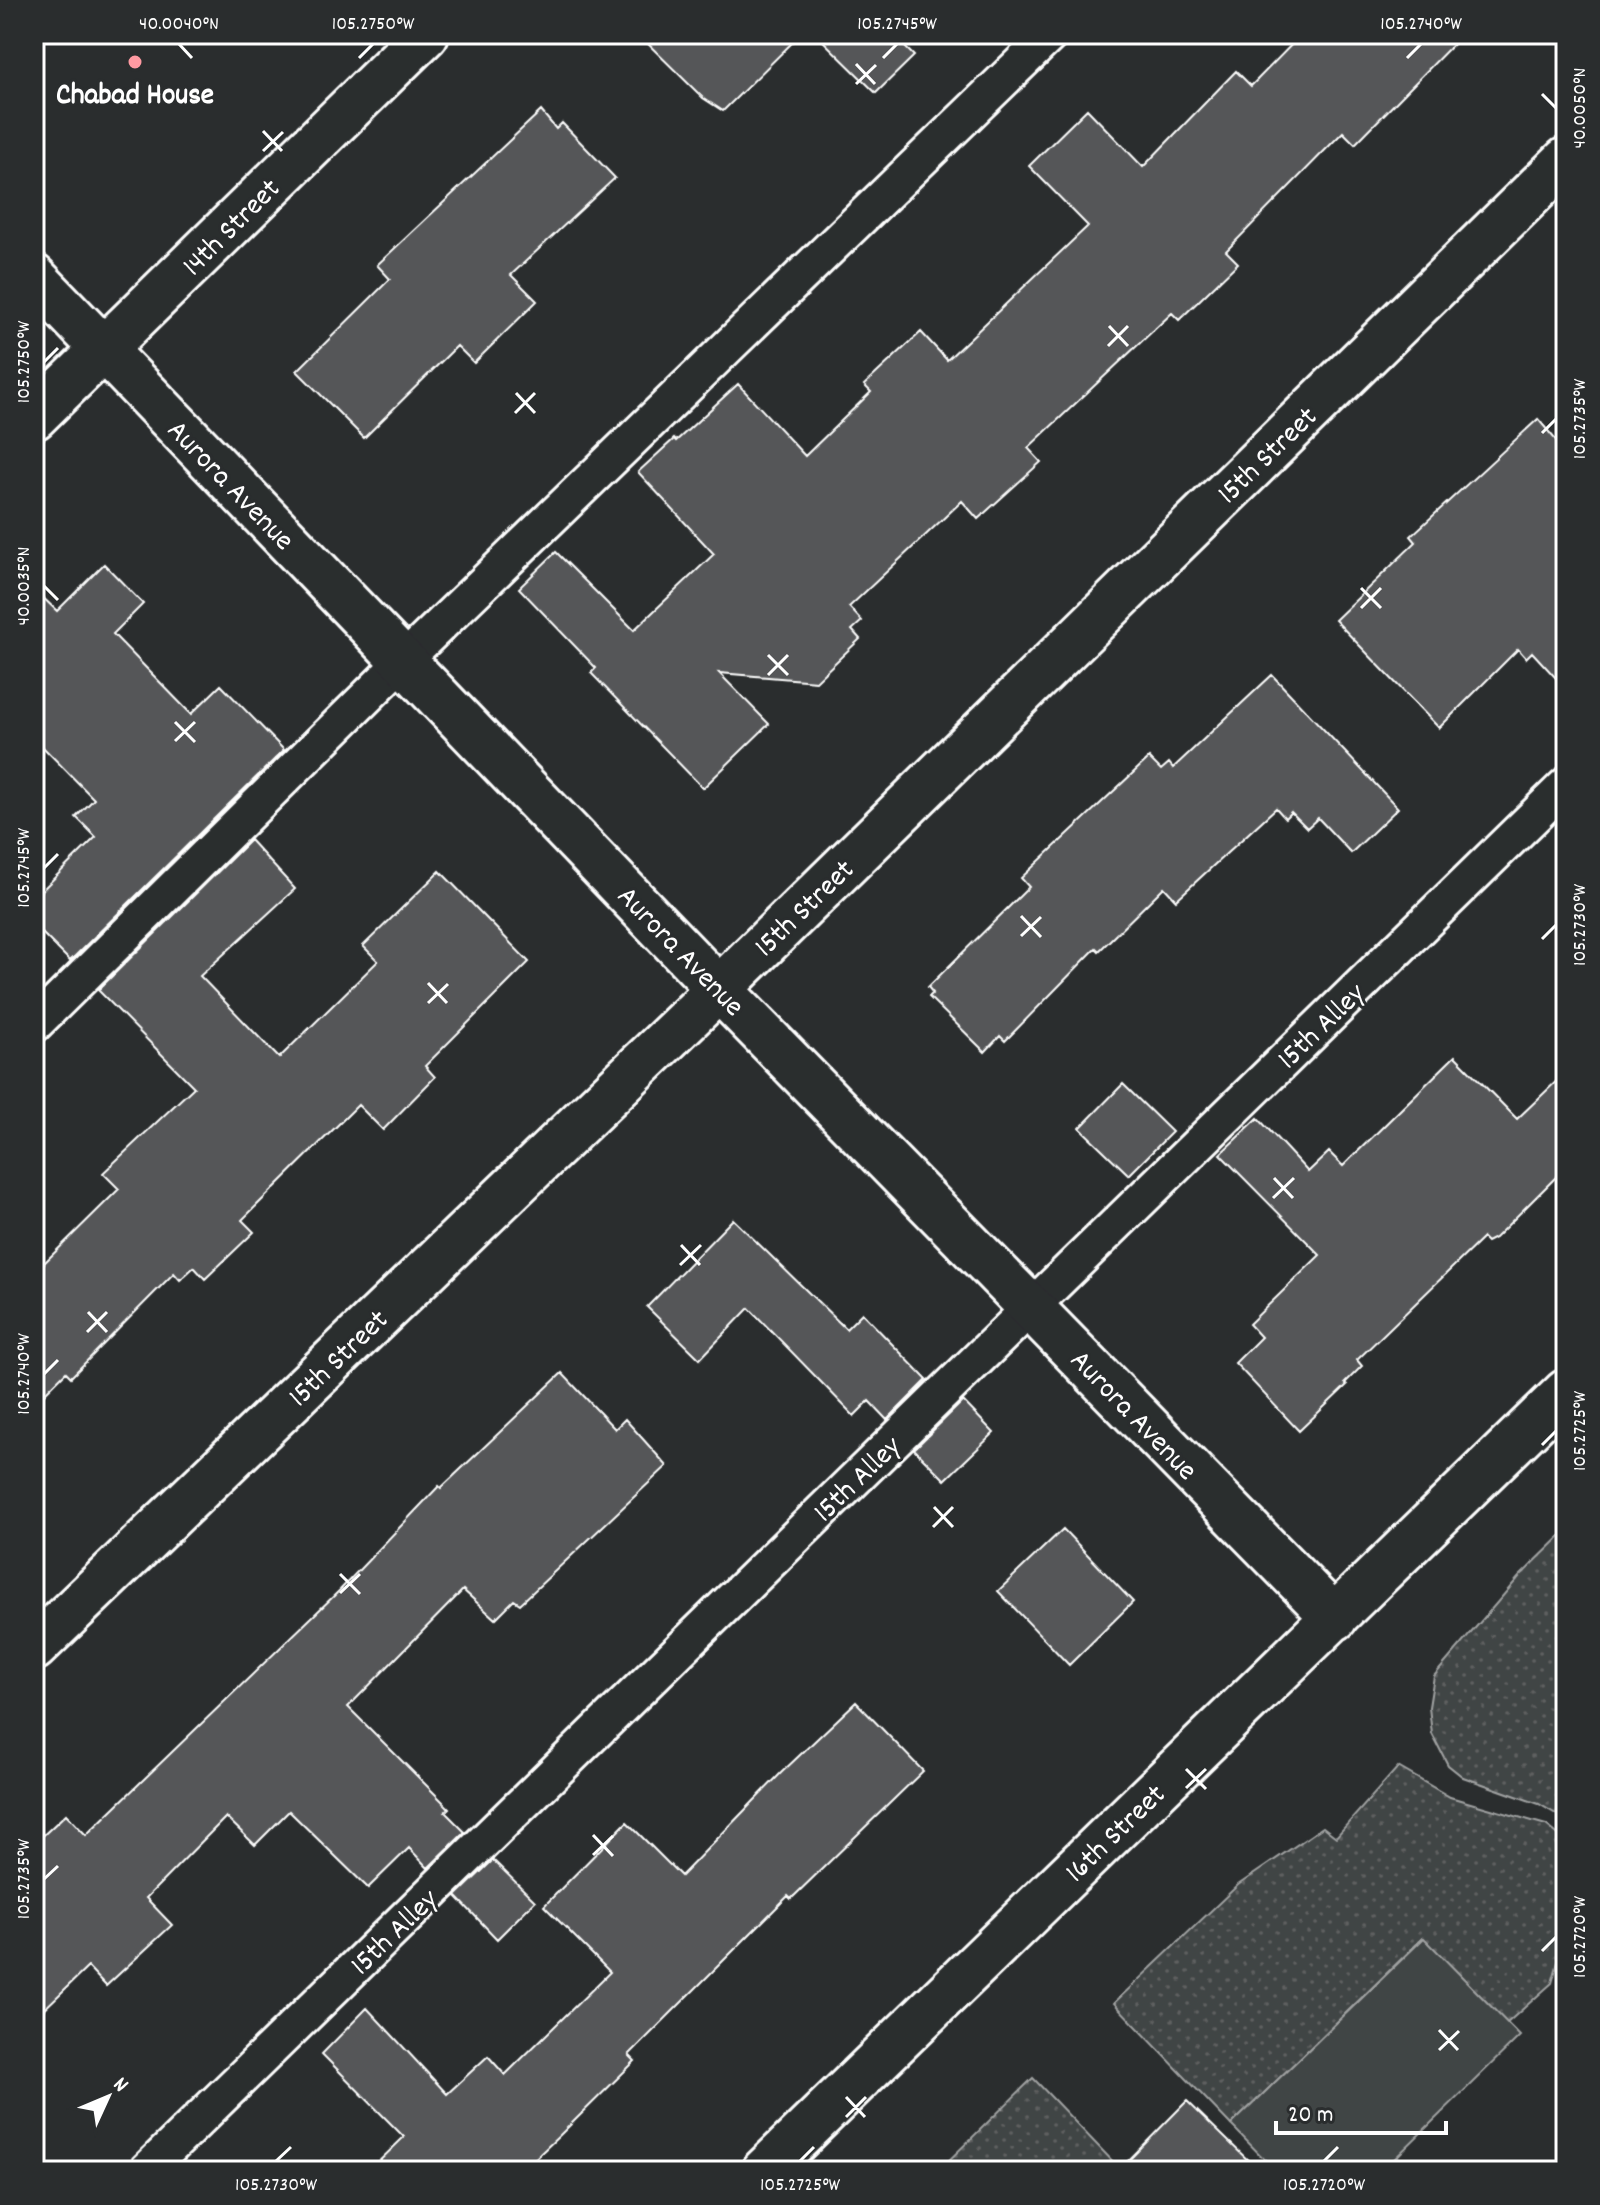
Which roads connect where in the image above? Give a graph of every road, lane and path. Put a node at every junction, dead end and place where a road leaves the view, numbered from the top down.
1 (426, 34) edge
2 (1051, 34) edge
3 (1566, 160) edge
4 (34, 277) edge
5 (104, 351) junction
6 (34, 417) edge
7 (403, 661) junction
8 (1566, 785) edge
9 (719, 989) junction
10 (34, 1025) edge
11 (1031, 1308) junction
12 (1566, 1392) edge
13 (1335, 1618) junction
14 (34, 1648) edge
15 (146, 2171) edge
16 (764, 2171) edge

1 - 5 street, 14th Street
2 - 7 lane
3 - 9 street, 15th Street
4 - 5 street, Aurora Avenue
5 - 6 street, 14th Street
5 - 7 street, Aurora Avenue
7 - 9 street, Aurora Avenue
7 - 10 lane
8 - 11 lane, 15th Alley
9 - 11 street, Aurora Avenue
9 - 14 street, 15th Street
11 - 13 street, Aurora Avenue
11 - 15 lane, 15th Alley
12 - 13 street, 16th Street
13 - 16 street, 16th Street

